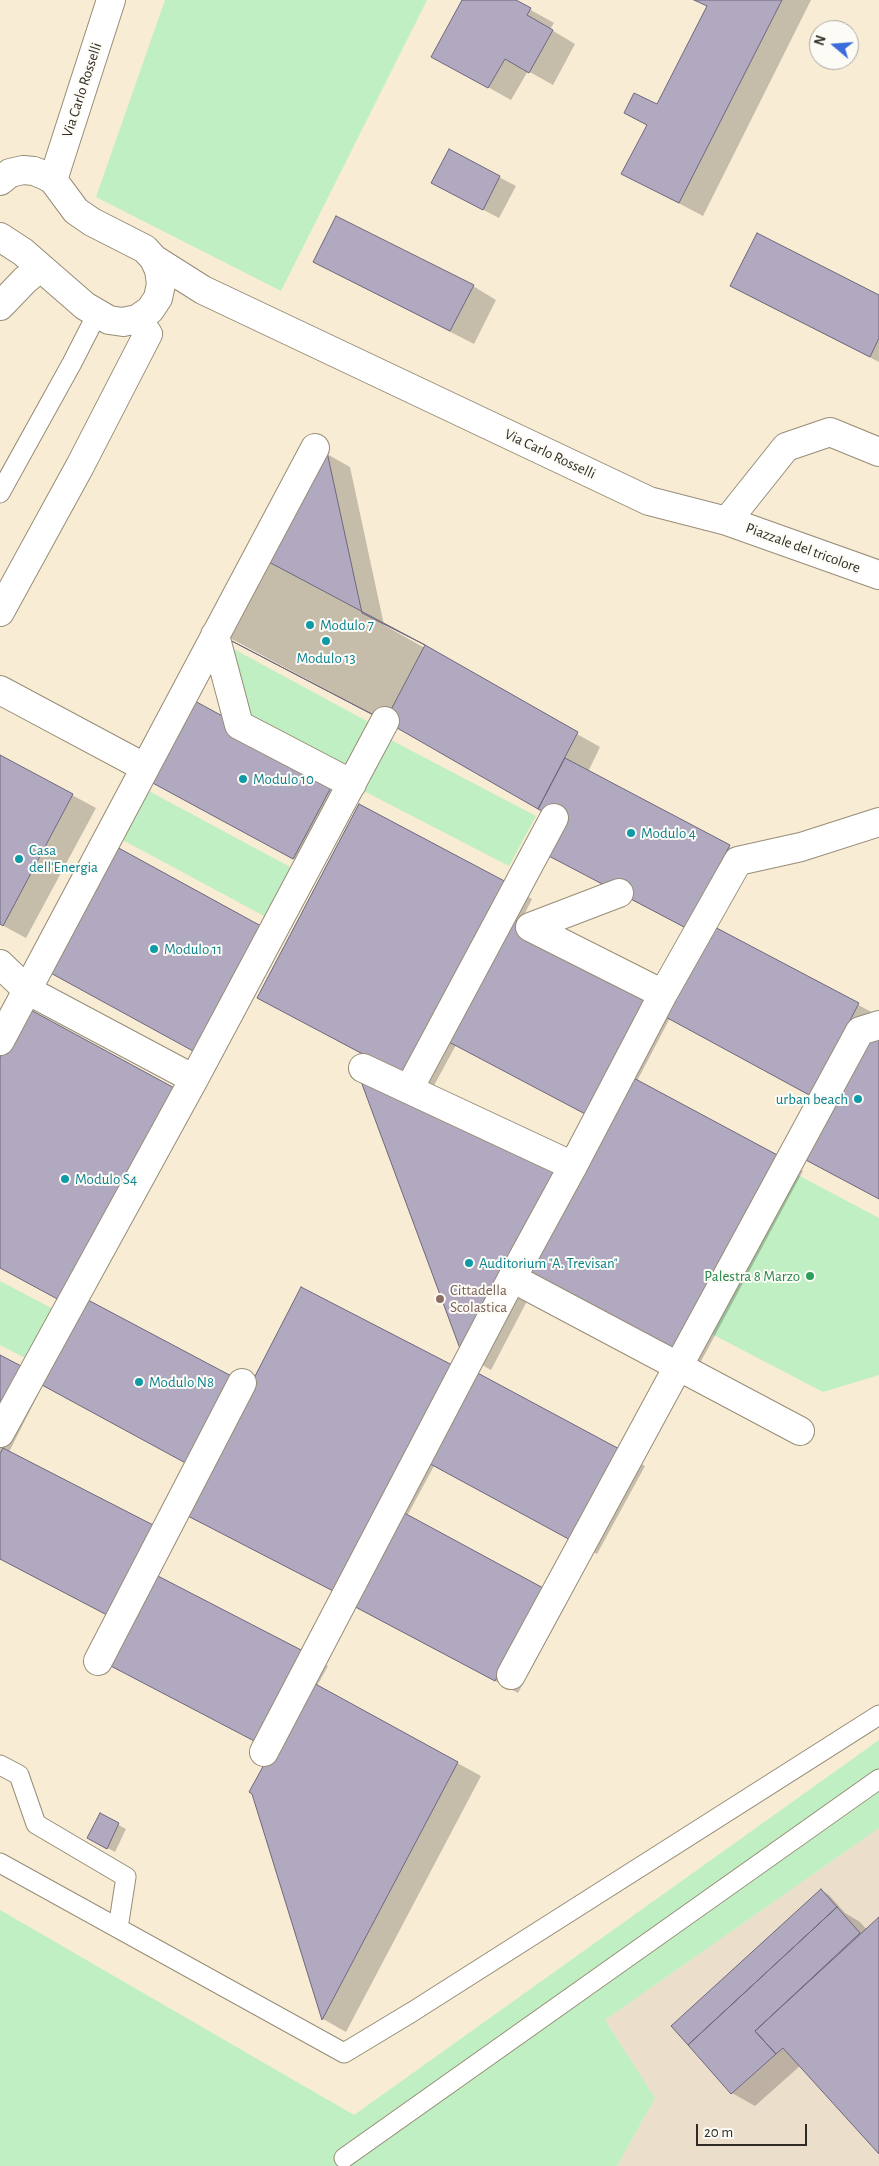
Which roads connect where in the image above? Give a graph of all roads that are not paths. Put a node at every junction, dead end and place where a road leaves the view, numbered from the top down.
1 (111, 0) edge
2 (53, 180) junction
3 (0, 181) edge
4 (1, 246) edge
5 (154, 259) junction
6 (40, 268) junction
7 (203, 290) junction
8 (0, 306) edge
9 (97, 314) junction
10 (143, 314) junction
11 (315, 448) dead end
12 (879, 452) edge
13 (0, 493) edge
14 (727, 521) junction
15 (879, 575) edge
16 (0, 612) edge
17 (215, 635) junction
18 (0, 690) edge
19 (385, 722) dead end
20 (144, 767) junction
21 (352, 784) junction
22 (554, 818) dead end
23 (879, 822) edge
24 (619, 893) dead end
25 (0, 964) edge
26 (27, 990) junction
27 (663, 994) junction
28 (879, 1025) edge
29 (0, 1040) edge
30 (364, 1068) dead end
31 (194, 1079) junction
32 (409, 1089) junction
33 (573, 1166) junction
34 (512, 1278) junction
35 (678, 1366) junction
36 (242, 1383) dead end
37 (800, 1431) dead end
38 (0, 1433) edge
39 (98, 1660) dead end
40 (511, 1675) dead end
41 (879, 1715) edge
42 (264, 1752) dead end
43 (0, 1765) edge
44 (879, 1779) edge
45 (0, 1863) edge
46 (118, 1928) junction
47 (344, 2158) dead end

1 - 2 street, Via Carlo Rosselli
2 - 3 street
2 - 5 street, Via Carlo Rosselli
4 - 6 street
5 - 7 street, Via Carlo Rosselli
5 - 10 street
6 - 8 street
6 - 9 street
7 - 10 street
7 - 14 street, Via Carlo Rosselli
9 - 10 street
9 - 13 lane
10 - 16 street
11 - 17 street
12 - 14 street
14 - 15 street, Piazzale del tricolore
17 - 20 street
17 - 21 street
18 - 20 street
19 - 21 street
20 - 26 street
21 - 31 street
22 - 32 street
23 - 27 street
24 - 27 street
25 - 26 street
26 - 29 street
26 - 31 street
27 - 33 street
28 - 35 street
30 - 32 street
31 - 38 street
32 - 33 street
33 - 34 street
34 - 35 street
34 - 42 street
35 - 37 street
35 - 40 street
36 - 39 street
41 - 46 lane
43 - 46 lane
44 - 47 lane
45 - 46 lane

